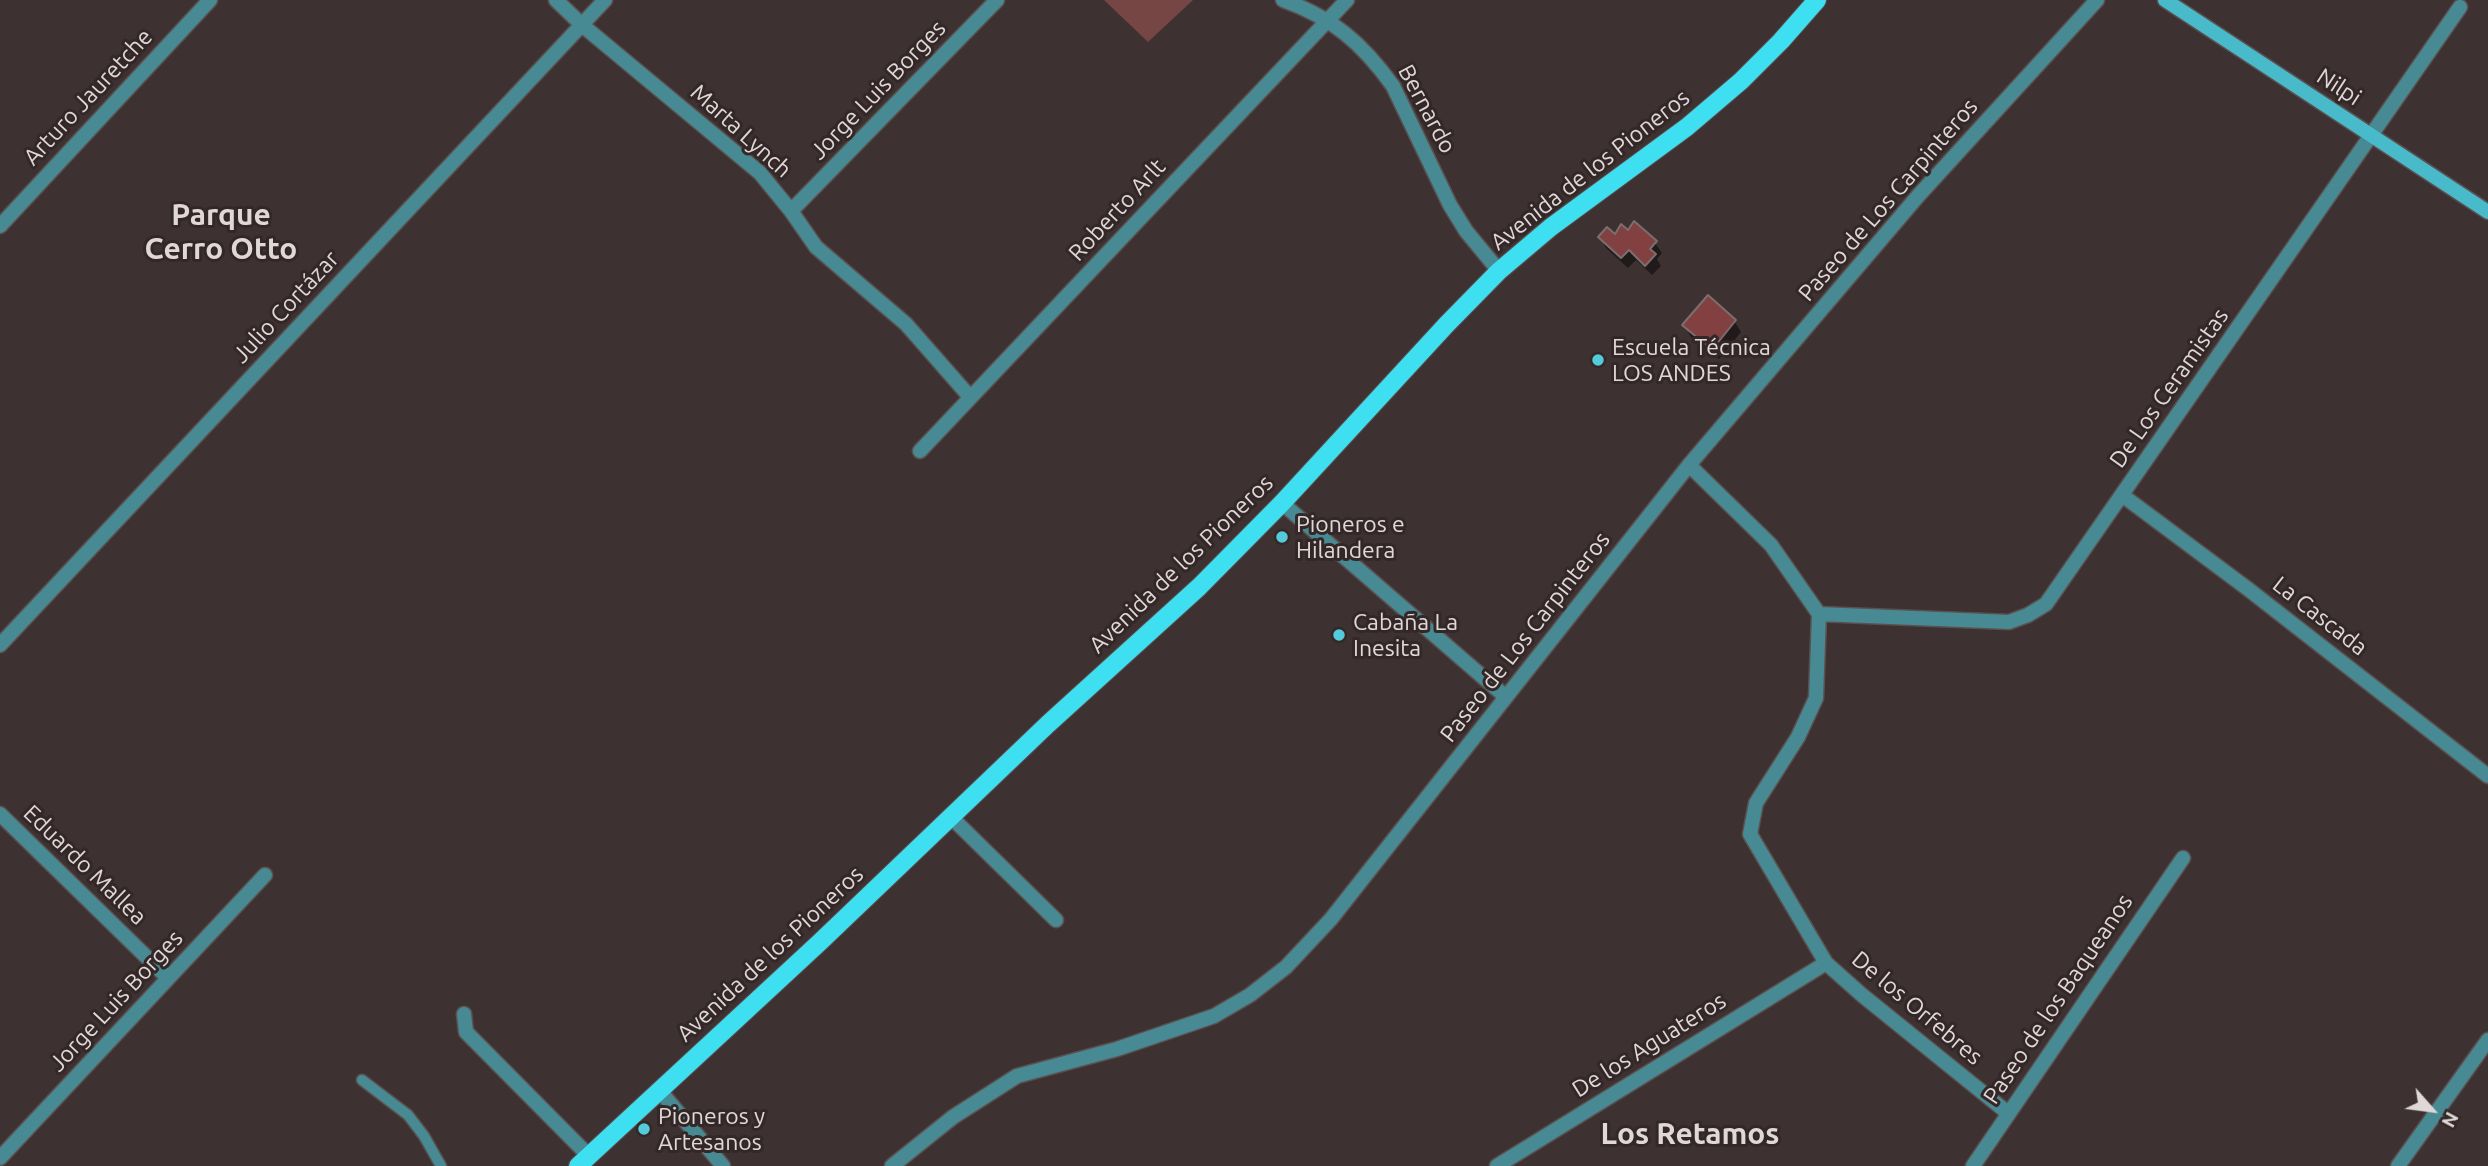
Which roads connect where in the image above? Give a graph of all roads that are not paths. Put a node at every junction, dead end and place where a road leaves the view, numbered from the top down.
1 (210, 0) edge
2 (556, 0) edge
3 (605, 0) edge
4 (997, 0) edge
5 (1283, 0) edge
6 (1347, 0) edge
7 (1817, 0) edge
8 (2097, 0) edge
9 (2165, 0) edge
10 (2460, 7) dead end
11 (1328, 19) junction
12 (582, 24) junction
13 (2373, 136) junction
14 (792, 211) junction
15 (2488, 212) edge
16 (0, 226) edge
17 (1499, 271) junction
18 (970, 397) junction
19 (920, 451) dead end
20 (1689, 465) junction
21 (2122, 495) junction
22 (1282, 503) junction
23 (1819, 614) junction
24 (0, 645) edge
25 (1506, 697) junction
26 (2488, 776) edge
27 (0, 814) edge
28 (951, 817) junction
29 (2183, 858) dead end
30 (265, 875) dead end
31 (1056, 920) dead end
32 (1826, 963) junction
33 (168, 978) junction
34 (464, 1014) dead end
35 (2488, 1040) edge
36 (362, 1080) dead end
37 (660, 1091) junction
38 (2008, 1112) junction
39 (0, 1158) edge
40 (583, 1161) edge
41 (441, 1166) edge
42 (723, 1166) edge
43 (892, 1166) edge
44 (1497, 1166) edge
45 (1973, 1166) edge
46 (2398, 1166) edge

1 - 16 street, Arturo Jauretche
2 - 12 street, Marta Lynch
3 - 12 street, Julio Cortázar
4 - 14 street, Jorge Luis Borges
5 - 11 street, Bernardo
6 - 11 street, Roberto Arlt
7 - 17 main road, Avenida de los Pioneros
8 - 20 street, Paseo de Los Carpinteros
9 - 13 street, Nilpi
10 - 13 street, De Los Ceramistas
11 - 17 street, Bernardo
11 - 18 street, Roberto Arlt
12 - 14 street, Marta Lynch
12 - 24 street, Julio Cortázar
13 - 15 street, Nilpi
13 - 21 street, De Los Ceramistas
14 - 18 street, Marta Lynch
17 - 22 main road, Avenida de los Pioneros
18 - 19 street, Roberto Arlt
20 - 23 street
20 - 25 street, Paseo de Los Carpinteros
21 - 23 street, De Los Ceramistas
21 - 26 street, La Cascada
22 - 25 street
22 - 28 main road, Avenida de los Pioneros
23 - 32 street, De los Orfebres
25 - 43 street, Paseo de Los Carpinteros
27 - 33 street, Eduardo Mallea
28 - 31 street
28 - 37 main road, Avenida de los Pioneros
29 - 38 street, Paseo de los Baqueanos
30 - 33 street, Jorge Luis Borges
32 - 38 street, De los Orfebres
32 - 44 street, De los Aguateros
33 - 39 street, Jorge Luis Borges
34 - 40 street
35 - 46 street
36 - 41 lane
37 - 40 main road, Avenida de los Pioneros
37 - 42 street
38 - 45 street, Paseo de los Baqueanos

